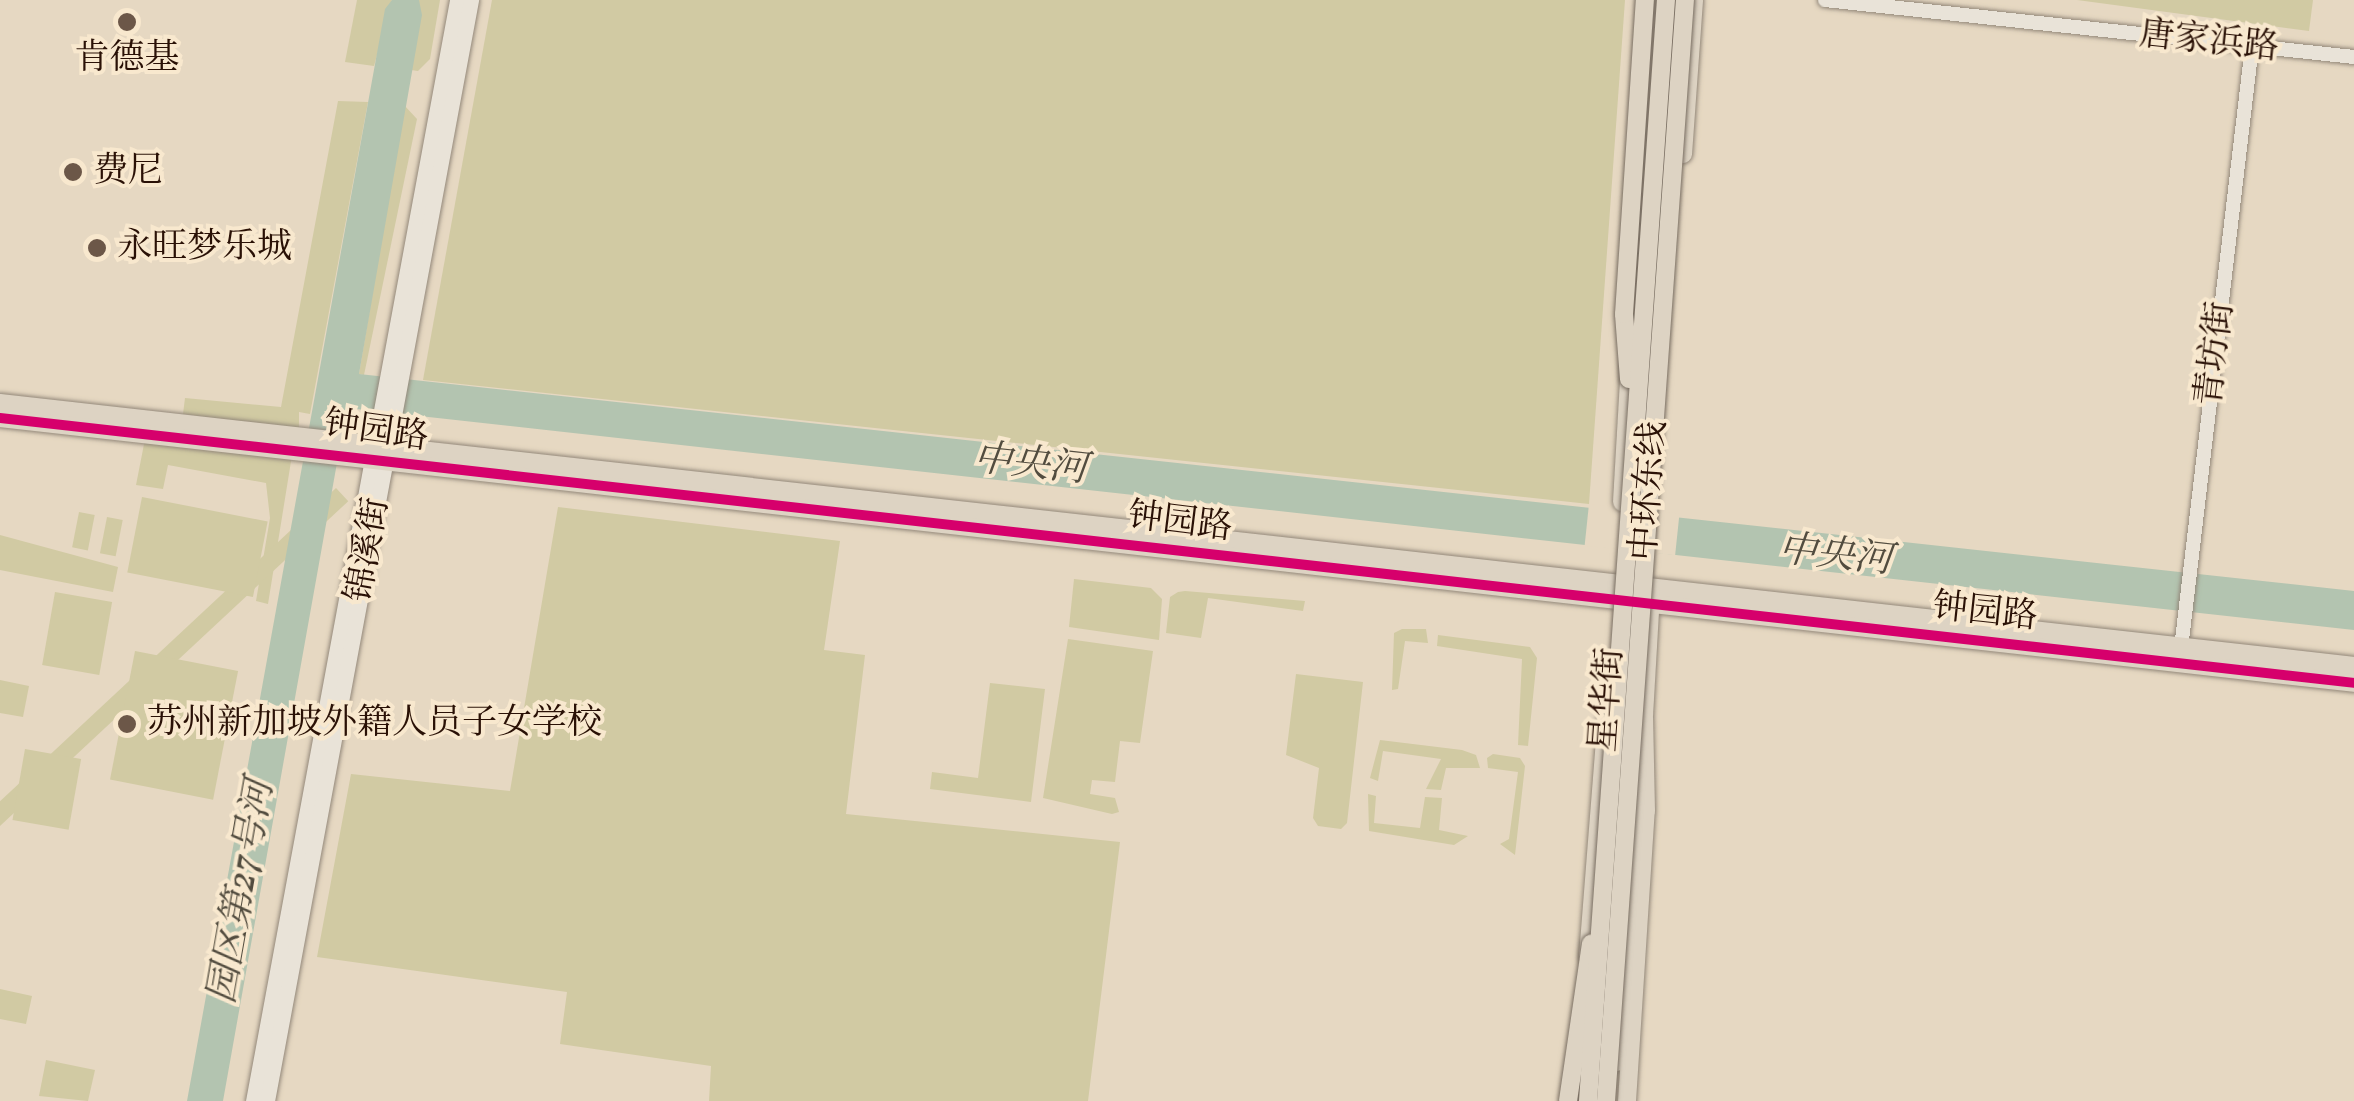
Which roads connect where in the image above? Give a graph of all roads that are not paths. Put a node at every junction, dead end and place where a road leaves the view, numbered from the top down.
1 (456, 0) edge
2 (471, 0) edge
3 (1645, 0) edge
4 (1656, 0) edge
5 (1666, 0) edge
6 (1685, 0) edge
7 (1694, 0) edge
8 (1825, 0) edge
9 (2252, 46) junction
10 (2354, 57) edge
11 (394, 376) junction
12 (0, 403) edge
13 (0, 418) edge
14 (1634, 431) junction
15 (300, 443) junction
16 (379, 453) junction
17 (1616, 593) junction
18 (1651, 595) junction
19 (2180, 655) junction
20 (2354, 666) edge
21 (2354, 682) edge
22 (1644, 718) junction
23 (1603, 885) junction
24 (253, 1101) edge
25 (267, 1101) edge
26 (1568, 1101) edge
27 (1576, 1101) edge
28 (1588, 1101) edge
29 (1606, 1101) edge
30 (1614, 1101) edge
31 (1627, 1101) edge

1 - 11 main road, 锦溪街
2 - 11 main road, 锦溪街
3 - 14 main road, bridge
4 - 17 main road, 星华街
5 - 14 main road, 中环东线, bridge
6 - 29 main road, 中环东线, bridge
7 - 18 main road, 星华街
8 - 9 street, 唐家浜路
9 - 10 street, 唐家浜路
9 - 19 street, 青坊街
11 - 16 main road, 锦溪街
12 - 15 main road, 钟园路
13 - 15 main road, 钟园路
14 - 23 main road, 中环东线, bridge
15 - 16 main road, 钟园路
16 - 17 main road, 钟园路
16 - 24 main road, 锦溪街
16 - 25 main road, 锦溪街
17 - 18 main road, 钟园路
17 - 27 main road, 星华街
18 - 19 main road, 钟园路
18 - 22 main road, 星华街
19 - 20 main road, 钟园路
19 - 21 main road, 钟园路
22 - 30 main road, 星华街
22 - 31 main road
23 - 26 main road, bridge
23 - 28 main road, 中环东线, bridge

